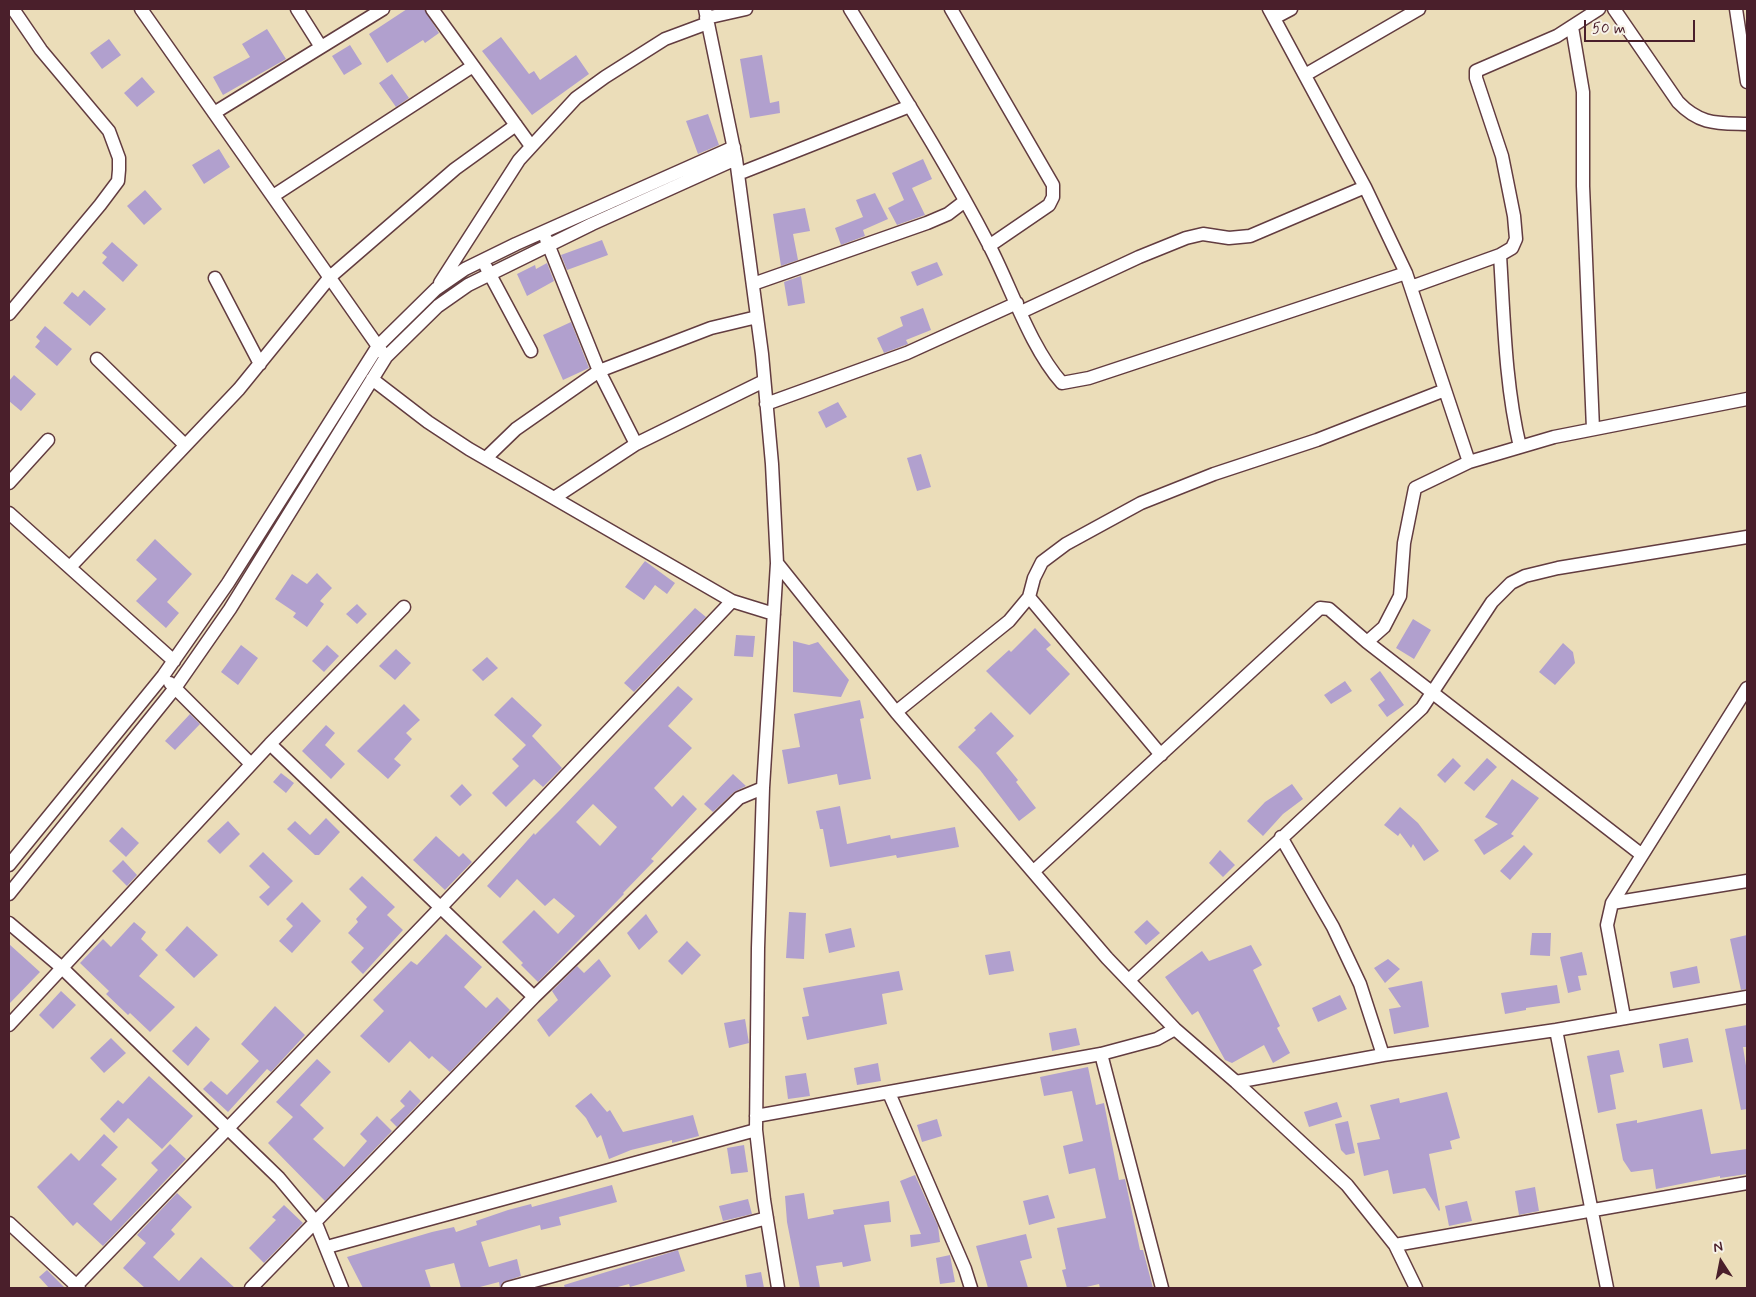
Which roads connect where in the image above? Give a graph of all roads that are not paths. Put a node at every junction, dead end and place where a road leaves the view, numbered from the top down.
1 (13, 9) edge
2 (141, 9) edge
3 (297, 9) edge
4 (383, 9) edge
5 (432, 9) edge
6 (746, 9) edge
7 (850, 9) edge
8 (951, 9) edge
9 (1291, 9) edge
10 (1419, 9) edge
11 (1598, 9) edge
12 (1614, 9) edge
13 (1736, 9) edge
14 (1272, 13) edge
15 (706, 17) edge
16 (1572, 27) junction
17 (321, 47) junction
18 (473, 66) junction
19 (1305, 75) junction
20 (1747, 82) edge
21 (910, 106) junction
22 (214, 113) junction
23 (1747, 124) edge
24 (516, 125) junction
25 (531, 146) junction
26 (735, 153) junction
27 (738, 174) junction
28 (1365, 187) junction
29 (272, 196) junction
30 (965, 201) junction
31 (543, 232) junction
32 (548, 245) junction
33 (989, 246) junction
34 (1500, 255) junction
35 (483, 261) junction
36 (489, 273) junction
37 (1406, 273) junction
38 (330, 277) junction
39 (215, 278) dead end
40 (753, 284) junction
41 (1411, 287) junction
42 (436, 290) junction
43 (1019, 307) junction
44 (9, 314) edge
45 (757, 317) junction
46 (378, 346) junction
47 (531, 351) dead end
48 (386, 357) junction
49 (98, 358) dead end
50 (260, 364) junction
51 (599, 371) junction
52 (372, 379) junction
53 (764, 381) junction
54 (1445, 390) junction
55 (1747, 399) edge
56 (766, 404) junction
57 (1593, 429) junction
58 (48, 440) dead end
59 (636, 444) junction
60 (184, 445) junction
61 (1520, 447) junction
62 (486, 458) junction
63 (1469, 462) junction
64 (9, 483) edge
65 (554, 498) junction
66 (9, 513) edge
67 (1747, 537) edge
68 (777, 564) junction
69 (70, 567) junction
70 (1028, 597) junction
71 (732, 601) junction
72 (404, 607) dead end
73 (774, 614) junction
74 (1367, 642) junction
75 (174, 661) junction
76 (163, 676) junction
77 (175, 688) junction
78 (1747, 688) edge
79 (1432, 693) junction
80 (896, 712) junction
81 (270, 744) junction
82 (1161, 755) junction
83 (251, 764) junction
84 (763, 788) junction
85 (1281, 837) junction
86 (1642, 855) junction
87 (9, 865) edge
88 (1034, 871) junction
89 (1747, 881) edge
90 (9, 894) edge
91 (1612, 903) junction
92 (441, 907) junction
93 (9, 923) edge
94 (61, 967) junction
95 (1128, 980) junction
96 (1747, 996) edge
97 (534, 997) junction
98 (1624, 1018) junction
99 (9, 1025) edge
100 (1175, 1029) junction
101 (1556, 1030) junction
102 (1101, 1054) junction
103 (1383, 1055) junction
104 (1236, 1082) junction
105 (889, 1094) junction
106 (756, 1116) junction
107 (227, 1127) junction
108 (756, 1130) junction
109 (1747, 1183) edge
110 (1591, 1210) junction
111 (767, 1218) junction
112 (315, 1221) junction
113 (9, 1224) edge
114 (1395, 1245) junction
115 (327, 1247) junction
116 (77, 1287) edge
117 (252, 1288) edge
118 (342, 1288) edge
119 (508, 1288) edge
120 (778, 1288) edge
121 (971, 1288) edge
122 (1162, 1288) edge
123 (1416, 1288) edge
124 (1607, 1288) edge

1 - 44 street
2 - 22 street
3 - 17 street
4 - 17 street
5 - 18 street
6 - 15 street
7 - 21 street
8 - 33 street
9 - 14 street
10 - 19 street
11 - 16 street
12 - 23 street
13 - 20 street
14 - 19 street
15 - 25 street
15 - 26 street
16 - 34 street
16 - 57 street
17 - 22 street
18 - 24 street
18 - 29 street
19 - 28 street
21 - 27 street
21 - 30 street
22 - 29 street
24 - 25 street
24 - 38 street
25 - 42 street
26 - 27 street
26 - 31 street
26 - 32 street
27 - 40 street
28 - 37 street
28 - 43 street
29 - 38 street
30 - 33 street
30 - 40 street
31 - 32 street
31 - 35 street
32 - 36 street
32 - 51 street
33 - 43 street
34 - 41 street
34 - 61 street
35 - 36 street
35 - 42 street
36 - 47 street
36 - 48 street
37 - 41 street
37 - 43 street
38 - 46 street
38 - 50 street
39 - 50 street
40 - 45 street
41 - 54 street
42 - 46 street
43 - 56 street
45 - 51 street
45 - 53 street
46 - 48 street
46 - 75 street
48 - 52 street
49 - 60 street
50 - 60 street
51 - 59 street
51 - 62 street
52 - 62 street
52 - 77 street
53 - 56 street
53 - 59 street
54 - 63 street
54 - 70 street
55 - 57 street
56 - 68 street
57 - 61 street
58 - 64 street
59 - 65 street
60 - 69 street
61 - 63 street
62 - 65 street
63 - 74 street
65 - 71 street
66 - 69 street
67 - 79 street
68 - 73 street
68 - 80 street
69 - 75 street
70 - 80 street
70 - 82 street
71 - 73 street
71 - 92 street
72 - 81 street
73 - 84 street
74 - 79 street
74 - 82 street
75 - 76 street
76 - 77 street
76 - 87 street
77 - 83 street
77 - 90 street
78 - 86 street
79 - 85 street
79 - 86 street
80 - 88 street
81 - 83 street
81 - 92 street
82 - 88 street
83 - 94 street
84 - 97 street
84 - 106 street
85 - 95 street
85 - 103 street
86 - 91 street
88 - 95 street
89 - 91 street
91 - 98 street
92 - 97 street
92 - 107 street
93 - 94 street
94 - 99 street
94 - 107 street
95 - 100 street
96 - 98 street
97 - 112 street
98 - 101 street
100 - 102 street
100 - 104 street
101 - 103 street
101 - 110 street
102 - 105 street
102 - 122 street
103 - 104 street
104 - 114 street
105 - 106 street
105 - 121 street
106 - 108 street
107 - 112 street
107 - 116 street
108 - 111 street
108 - 115 street
109 - 110 street
110 - 114 street
110 - 124 street
111 - 119 street
111 - 120 street
112 - 115 street
112 - 117 street
113 - 116 street
114 - 123 street
115 - 118 street

